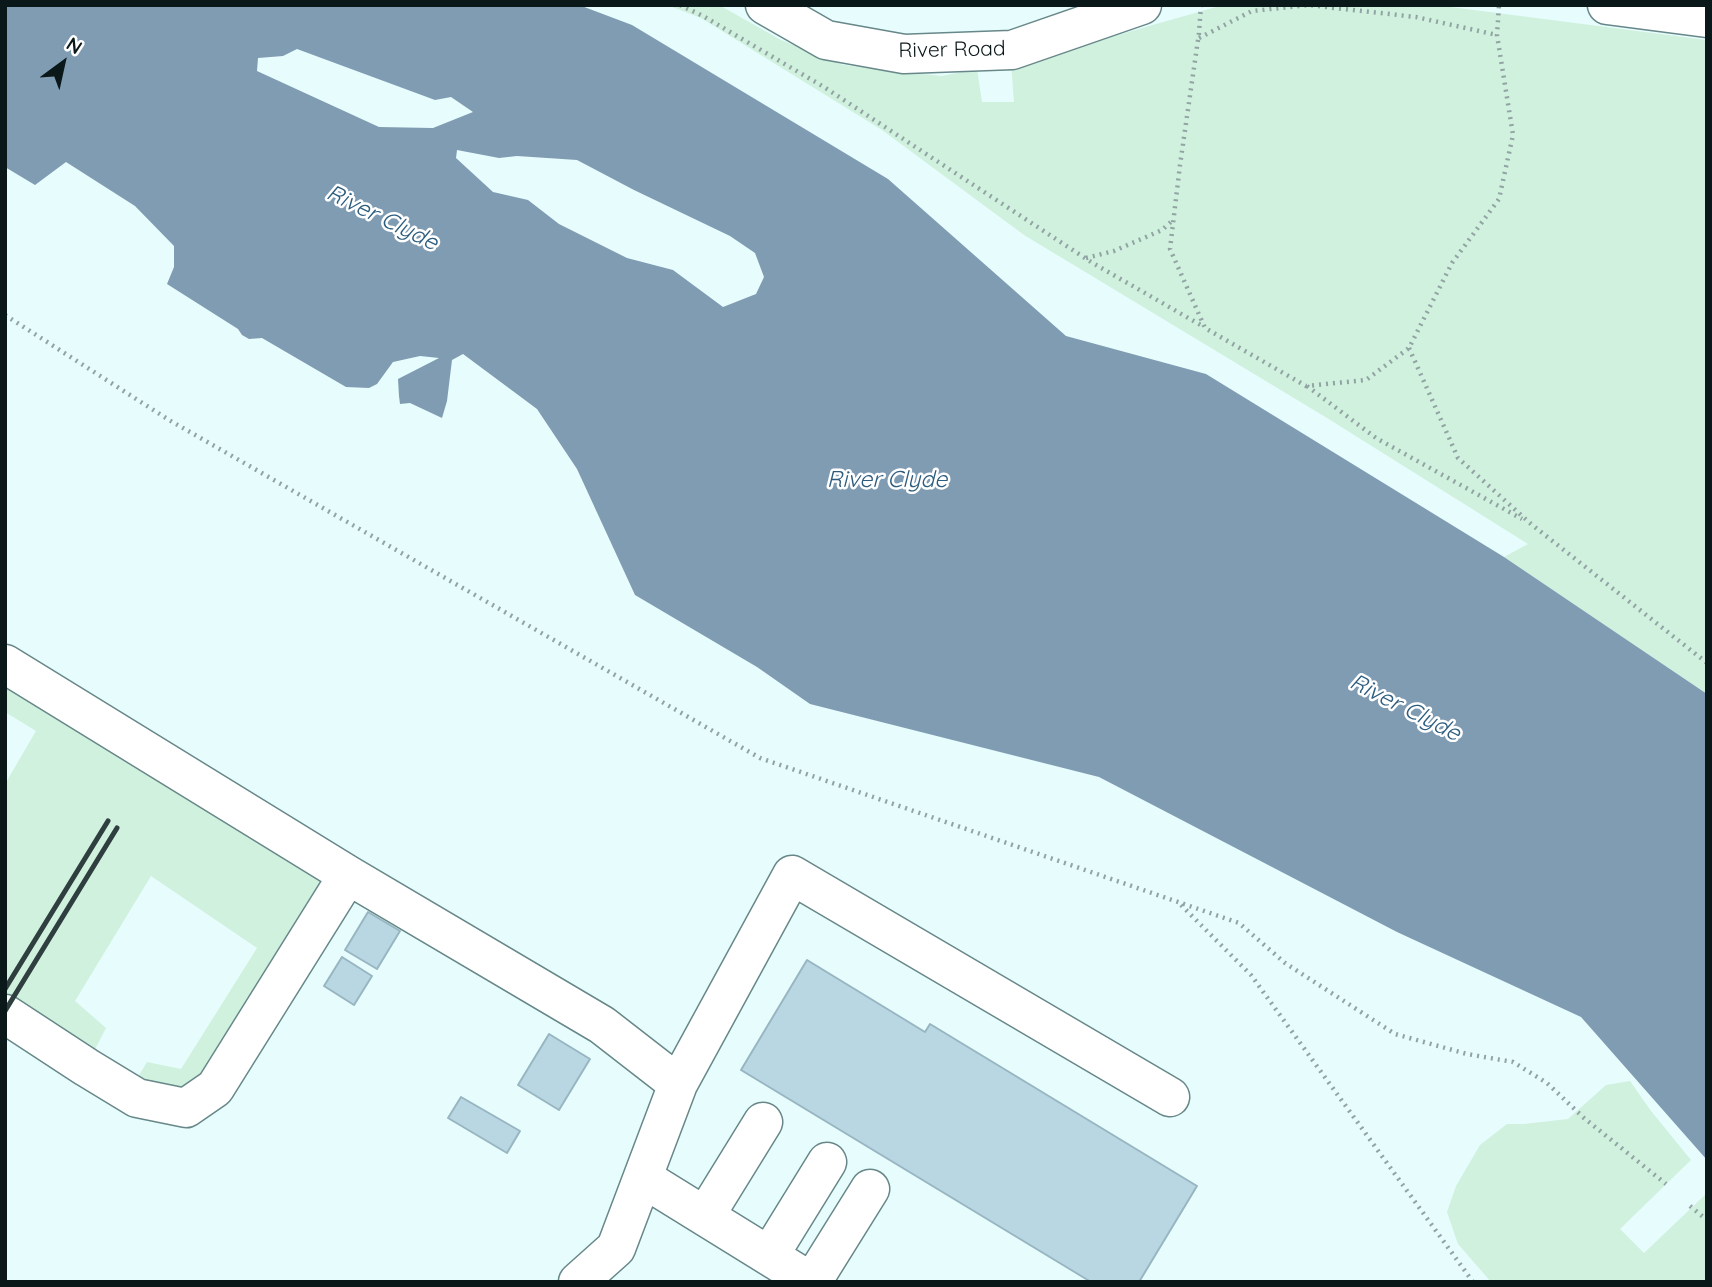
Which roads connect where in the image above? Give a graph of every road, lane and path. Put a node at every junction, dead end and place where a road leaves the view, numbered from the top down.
1 (680, 5) edge
2 (765, 5) edge
3 (1142, 5) edge
4 (1201, 5) edge
5 (1499, 5) edge
6 (1607, 5) edge
7 (1707, 18) edge
8 (1497, 35) junction
9 (1198, 39) junction
10 (1173, 220) junction
11 (1086, 259) junction
12 (5, 315) edge
13 (1205, 328) junction
14 (1409, 348) junction
15 (1306, 386) junction
16 (1531, 524) junction
17 (1707, 663) edge
18 (5, 664) edge
19 (348, 875) junction
20 (1181, 904) junction
21 (5, 1014) edge
22 (678, 1084) junction
23 (1171, 1097) dead end
24 (763, 1122) dead end
25 (827, 1162) dead end
26 (643, 1178) junction
27 (1666, 1184) dead end
28 (870, 1189) dead end
29 (1690, 1206) dead end
30 (705, 1216) junction
31 (1707, 1220) edge
32 (769, 1256) junction
33 (578, 1282) edge
34 (811, 1282) edge
35 (1473, 1282) edge

1 - 11 path
2 - 3 street, River Road
4 - 9 path
5 - 8 path
6 - 7 street
8 - 9 path
8 - 14 path
9 - 10 path
10 - 11 path
10 - 13 path
11 - 13 path
12 - 20 path
13 - 15 path
14 - 15 path
14 - 16 path
15 - 16 path
16 - 17 path
18 - 19 street
19 - 21 street
19 - 22 street
20 - 27 path
20 - 35 path
22 - 23 street
22 - 26 street
24 - 30 street
25 - 32 street
26 - 30 street
26 - 33 street
28 - 34 street
29 - 31 path
30 - 32 street
32 - 34 street

